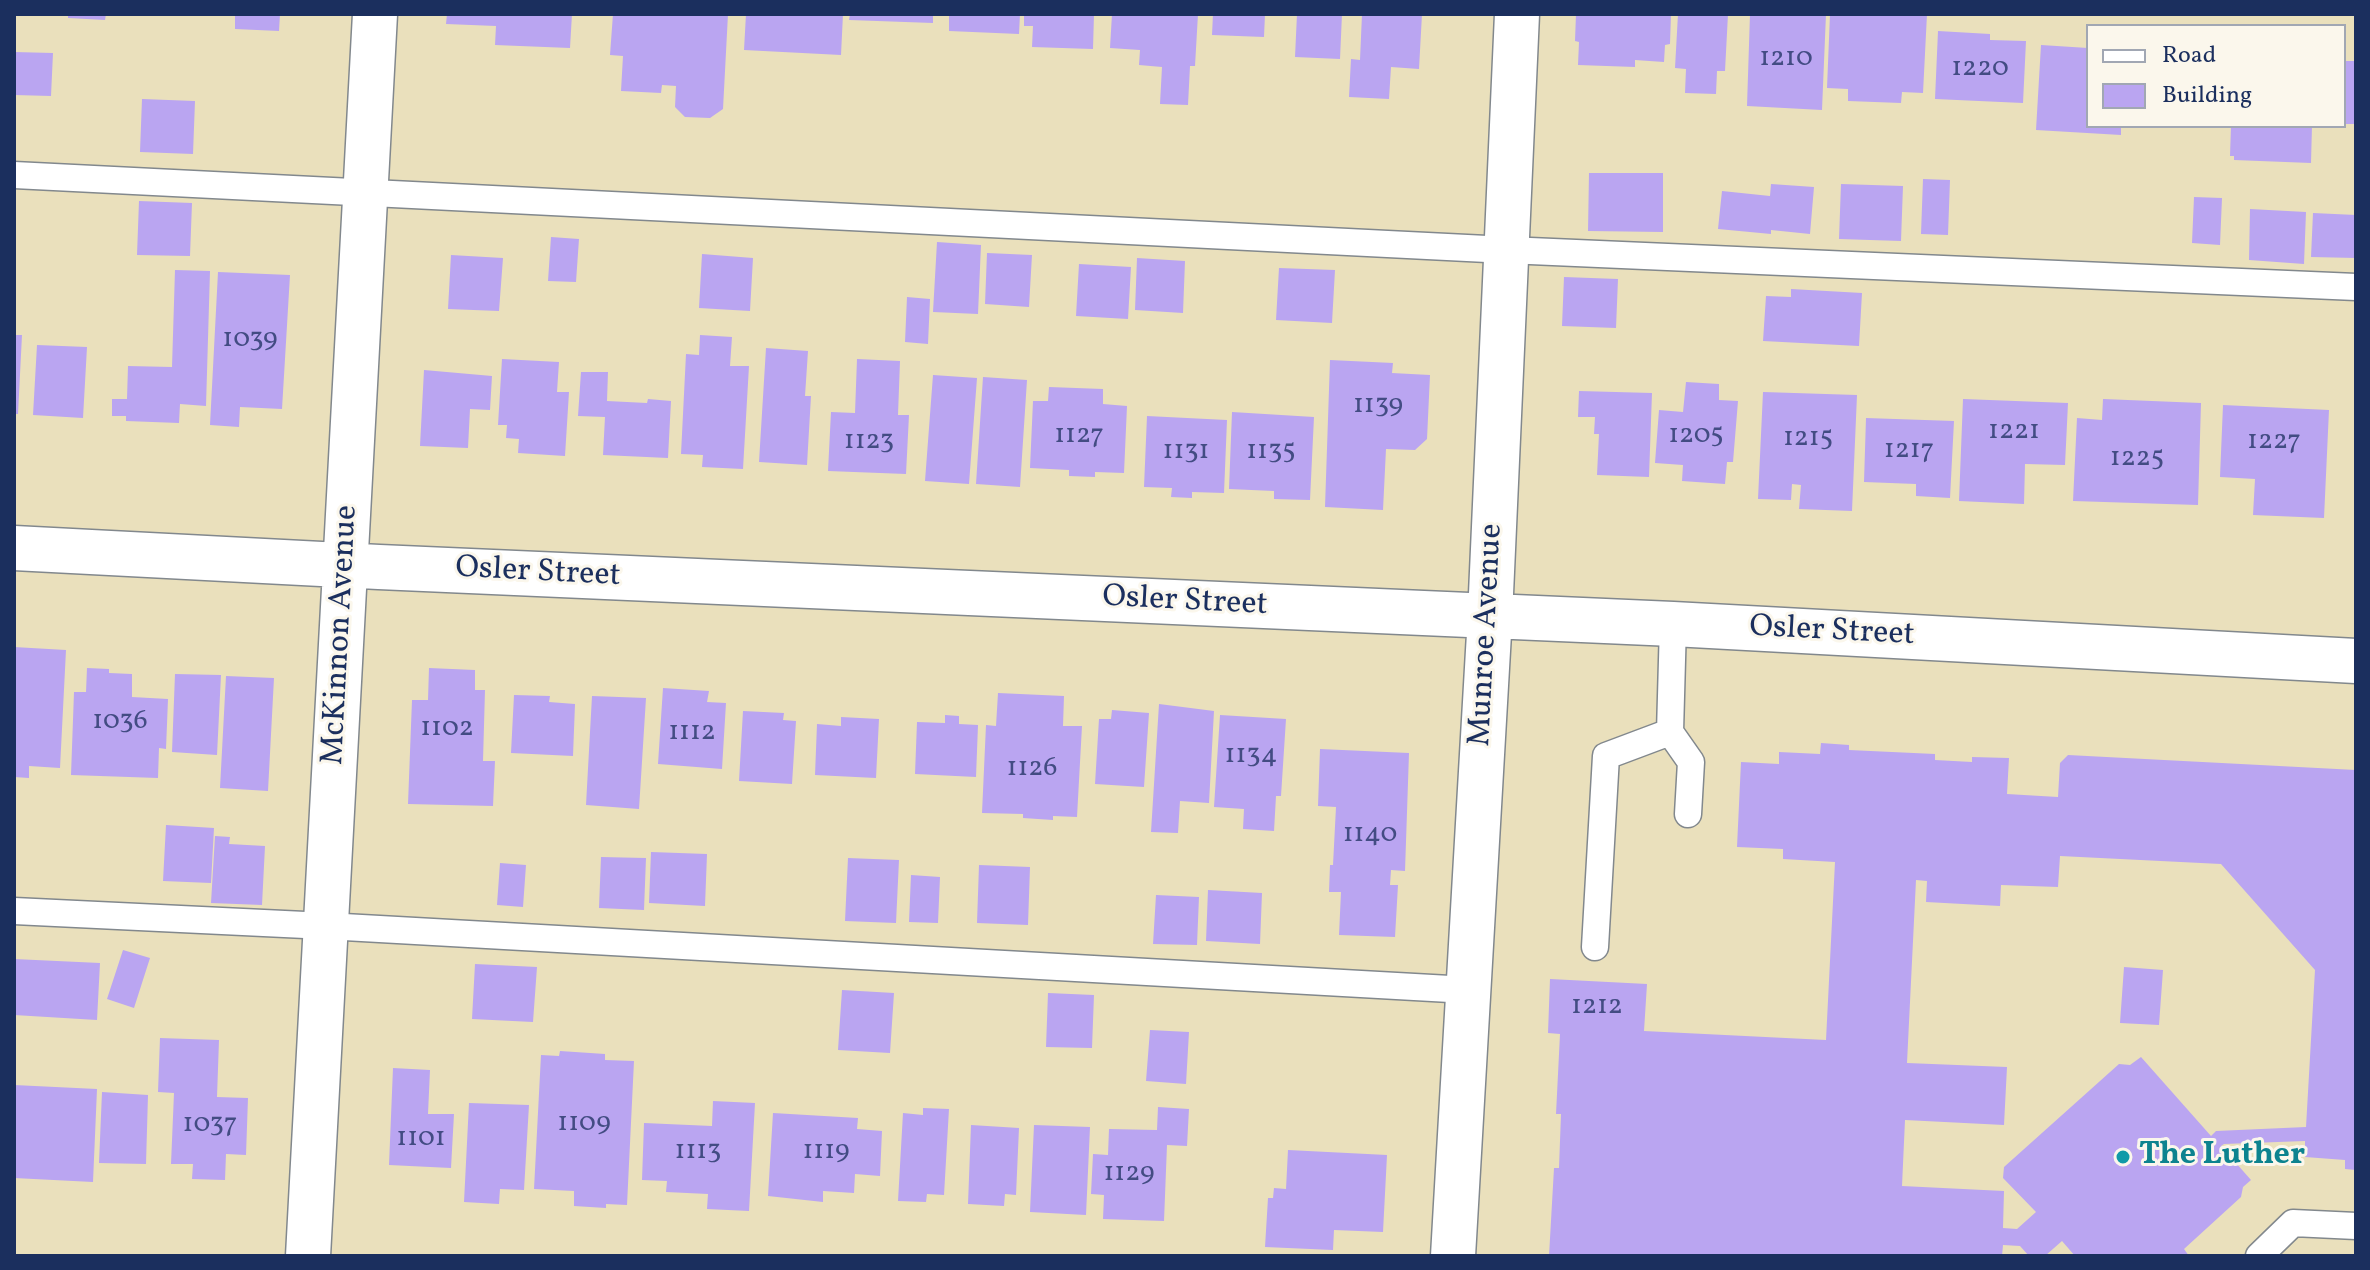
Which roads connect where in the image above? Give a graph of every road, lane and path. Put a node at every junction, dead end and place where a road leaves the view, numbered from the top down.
1 (375, 14) edge
2 (1517, 14) edge
3 (14, 175) edge
4 (364, 193) junction
5 (1507, 250) junction
6 (2356, 287) edge
7 (14, 548) edge
8 (347, 566) junction
9 (1490, 616) junction
10 (1673, 624) junction
11 (2356, 661) edge
12 (1670, 732) junction
13 (1688, 814) dead end
14 (14, 911) edge
15 (326, 926) junction
16 (1595, 947) dead end
17 (1468, 990) junction
18 (2356, 1226) edge
19 (308, 1256) edge
20 (1453, 1256) edge
21 (2259, 1256) edge

1 - 4 street, McKinnon Avenue
2 - 5 street, Munroe Avenue
3 - 4 lane
4 - 5 lane
4 - 8 street, McKinnon Avenue
5 - 6 lane
5 - 9 street, Munroe Avenue
7 - 8 street, Osler Street
8 - 9 street, Osler Street
8 - 15 street, McKinnon Avenue
9 - 10 street, Osler Street
9 - 17 street, Munroe Avenue
10 - 11 street, Osler Street
10 - 12 lane
12 - 13 lane
12 - 16 lane
14 - 15 lane
15 - 17 lane
15 - 19 street, McKinnon Avenue
17 - 20 street, Munroe Avenue
18 - 21 lane

